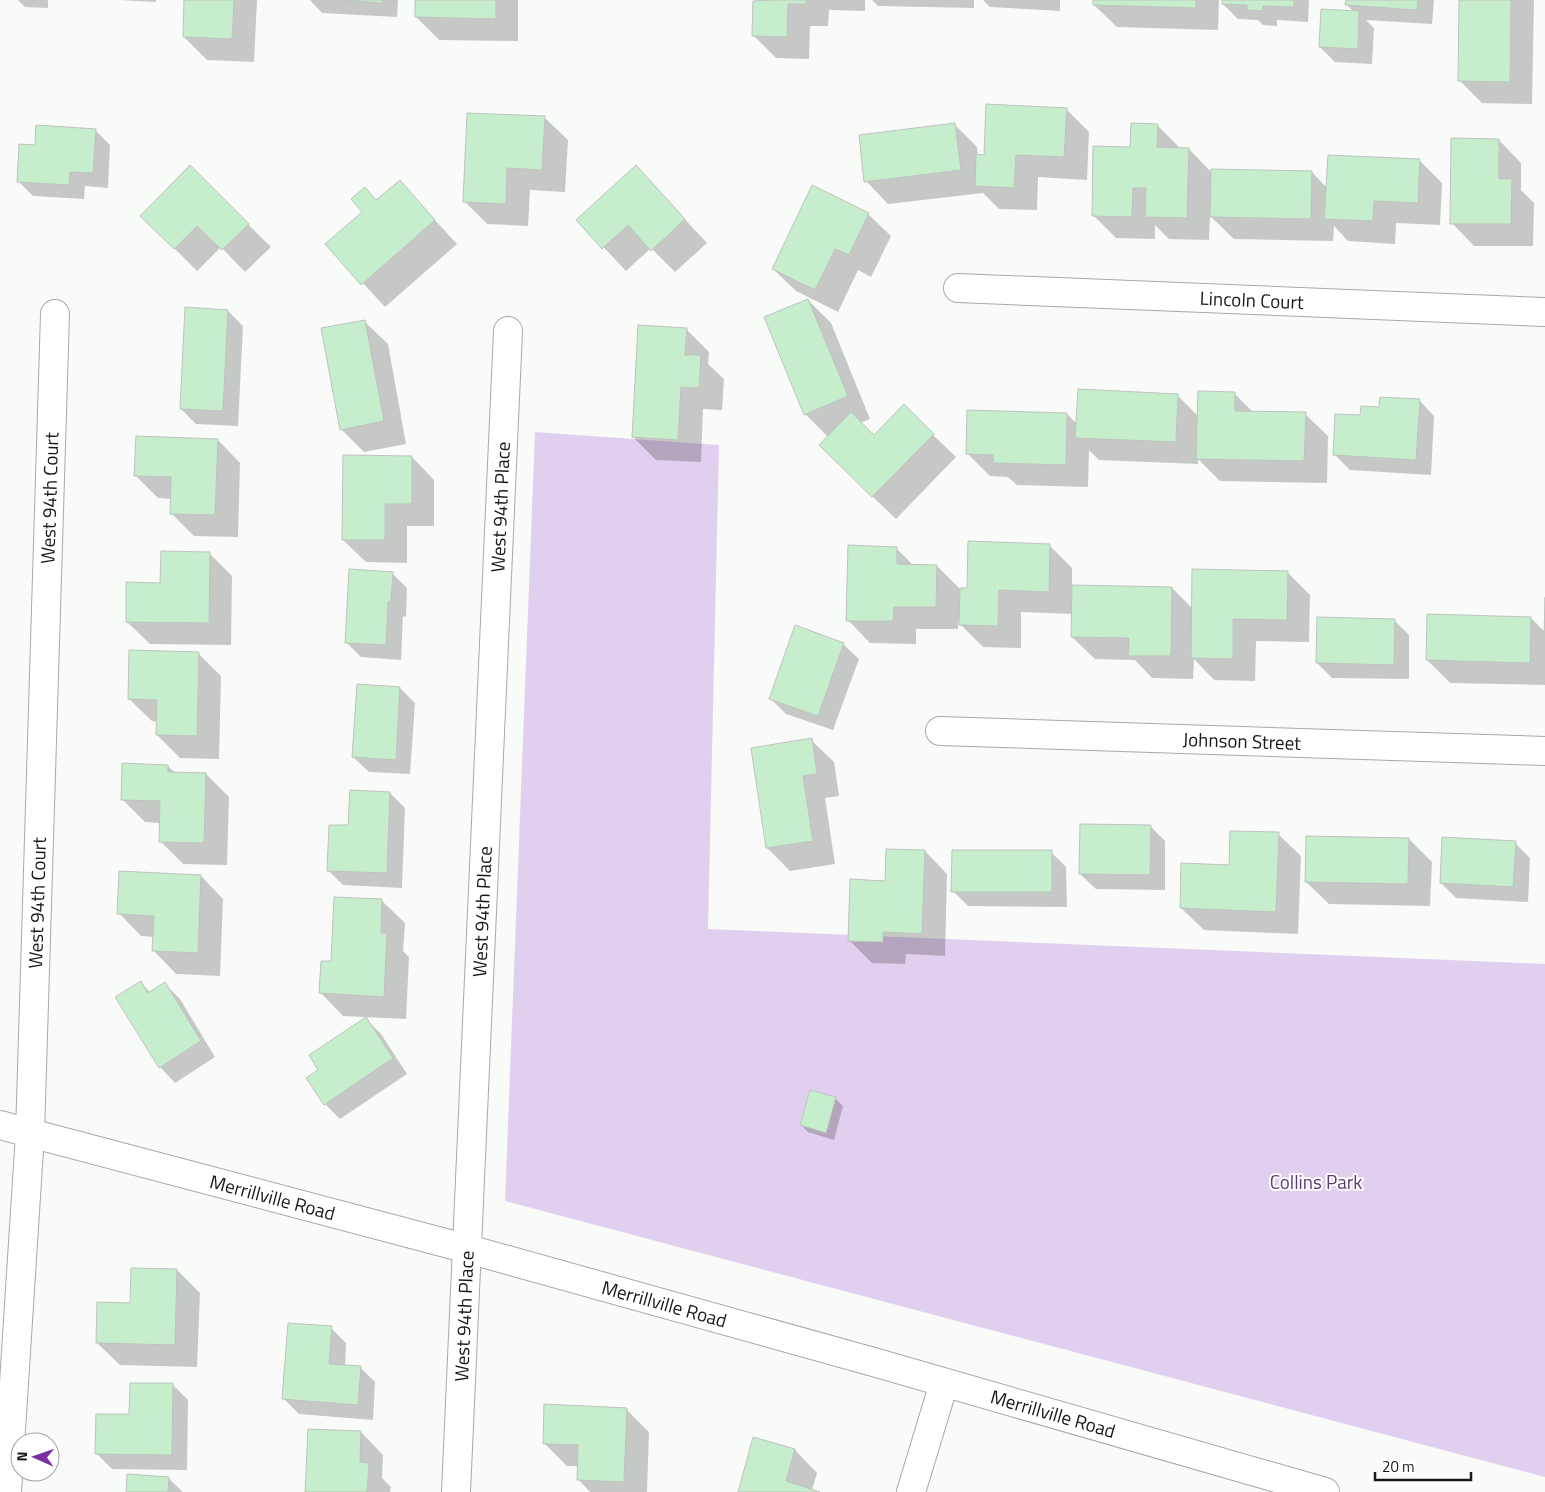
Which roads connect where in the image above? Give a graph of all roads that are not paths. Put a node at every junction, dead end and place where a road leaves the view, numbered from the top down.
1 (958, 288) dead end
2 (1545, 312) edge
3 (55, 314) dead end
4 (508, 330) dead end
5 (940, 731) dead end
6 (1545, 752) edge
7 (0, 1125) edge
8 (30, 1134) junction
9 (468, 1249) junction
10 (944, 1383) junction
11 (7, 1492) edge
12 (456, 1492) edge
13 (911, 1492) edge
14 (1325, 1492) edge

1 - 2 street, Lincoln Court
3 - 8 street, West 94th Court
4 - 9 street, West 94th Place
5 - 6 street, Johnson Street
7 - 8 street, Merrillville Road
8 - 9 street, Merrillville Road
8 - 11 street, West 94th Court
9 - 10 street, Merrillville Road
9 - 12 street, West 94th Place
10 - 13 street
10 - 14 street, Merrillville Road

